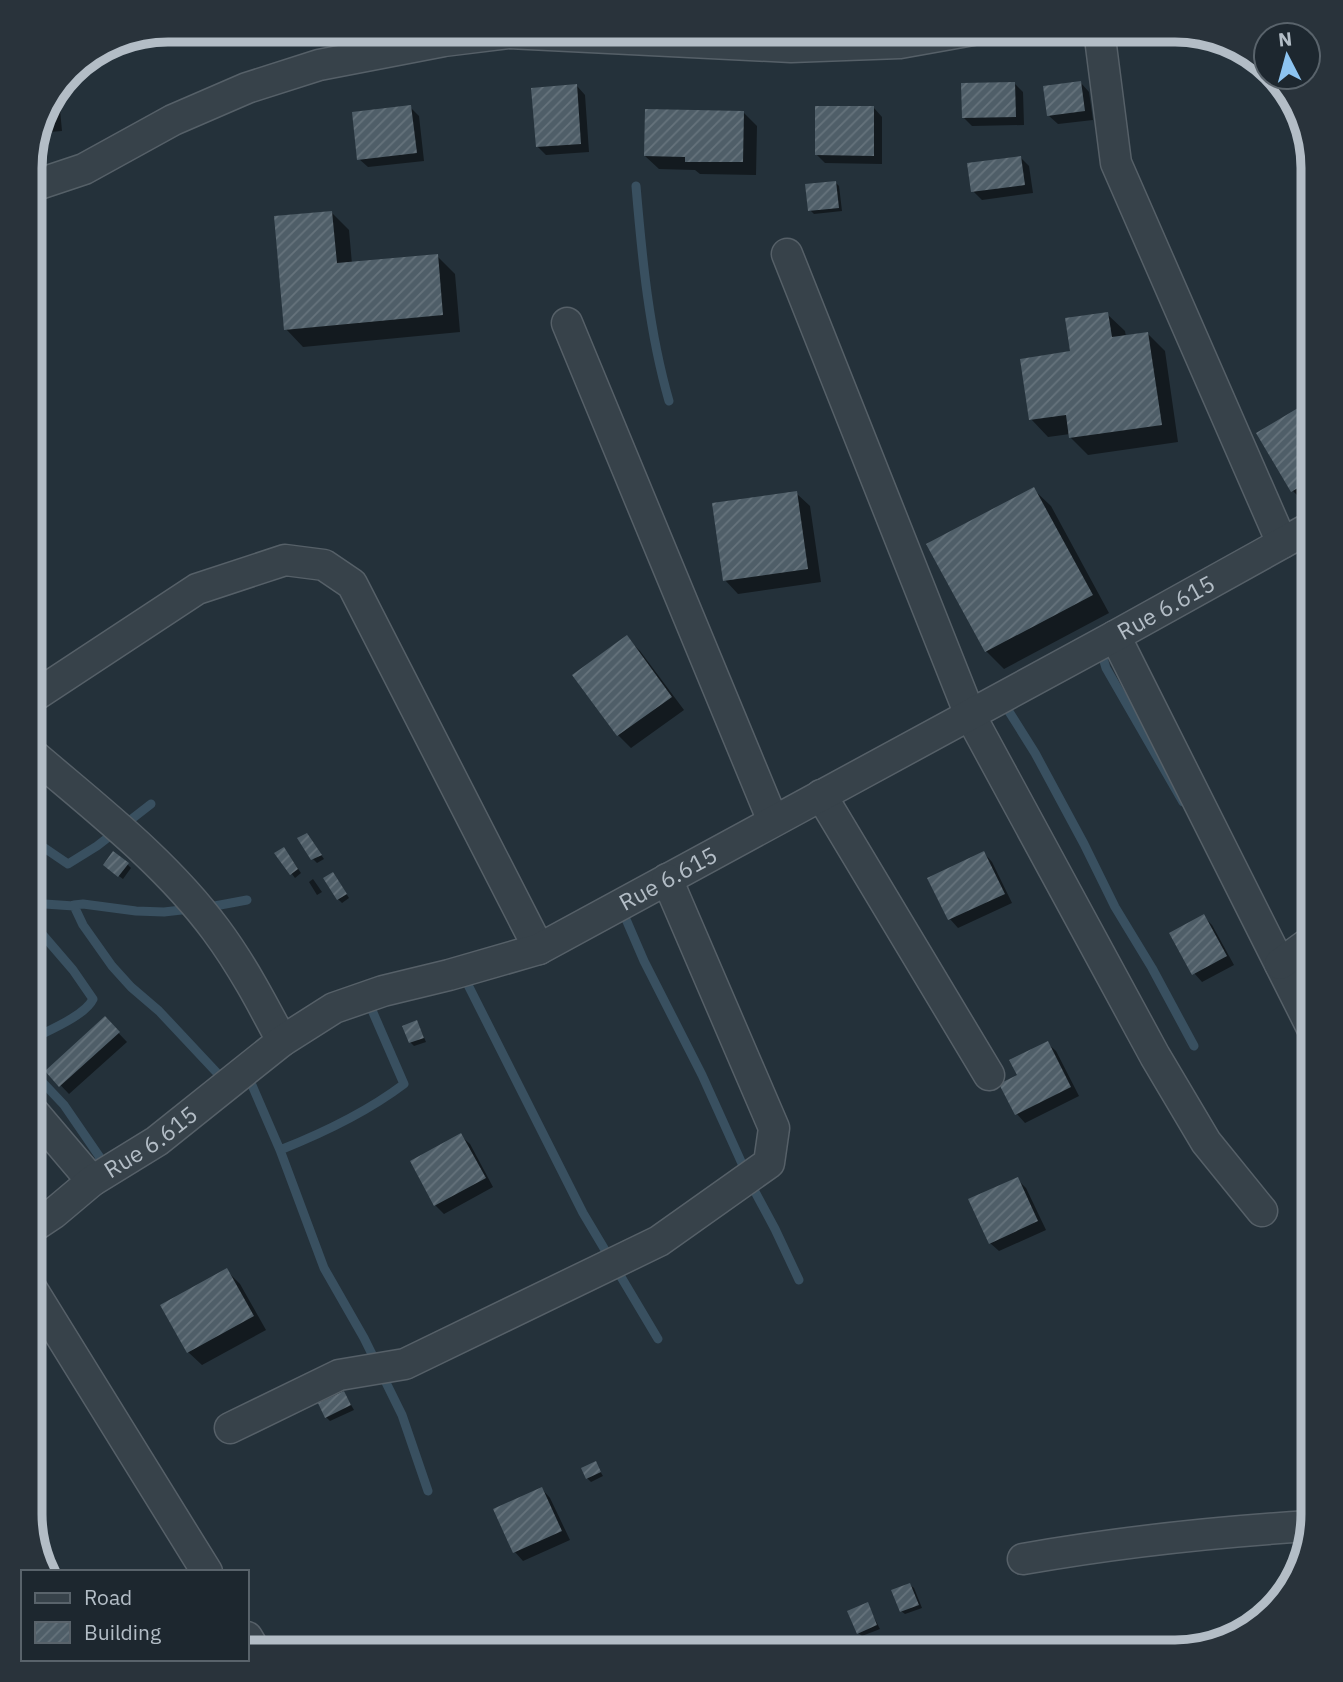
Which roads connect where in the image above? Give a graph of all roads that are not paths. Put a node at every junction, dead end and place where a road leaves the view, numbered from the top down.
1 (438, 42) edge
2 (690, 42) edge
3 (906, 42) edge
4 (1101, 42) edge
5 (42, 183) edge
6 (787, 254) dead end
7 (567, 323) dead end
8 (1301, 533) edge
9 (1282, 543) junction
10 (1115, 636) junction
11 (42, 691) edge
12 (970, 715) junction
13 (42, 762) edge
14 (821, 795) junction
15 (773, 821) junction
16 (667, 879) junction
17 (538, 949) junction
18 (1301, 949) edge
19 (1280, 964) junction
20 (1301, 1006) edge
21 (282, 1041) junction
22 (989, 1076) dead end
23 (42, 1122) edge
24 (92, 1181) junction
25 (1262, 1212) dead end
26 (42, 1221) edge
27 (42, 1306) edge
28 (230, 1428) dead end
29 (1300, 1527) edge
30 (1023, 1559) dead end
31 (205, 1570) edge

1 - 5 street
2 - 3 street
4 - 9 street
6 - 12 street
7 - 15 street
8 - 9 street, Rue 6.615
9 - 10 street, Rue 6.615
10 - 12 street, Rue 6.615
10 - 19 street
11 - 17 street
12 - 14 street, Rue 6.615
12 - 25 street
13 - 21 street
14 - 15 street, Rue 6.615
14 - 22 street
15 - 16 street, Rue 6.615
16 - 17 street, Rue 6.615
16 - 28 street
17 - 21 street, Rue 6.615
18 - 19 street
19 - 20 street
21 - 24 street, Rue 6.615
23 - 24 street
24 - 26 street, Rue 6.615
27 - 31 street
29 - 30 street

